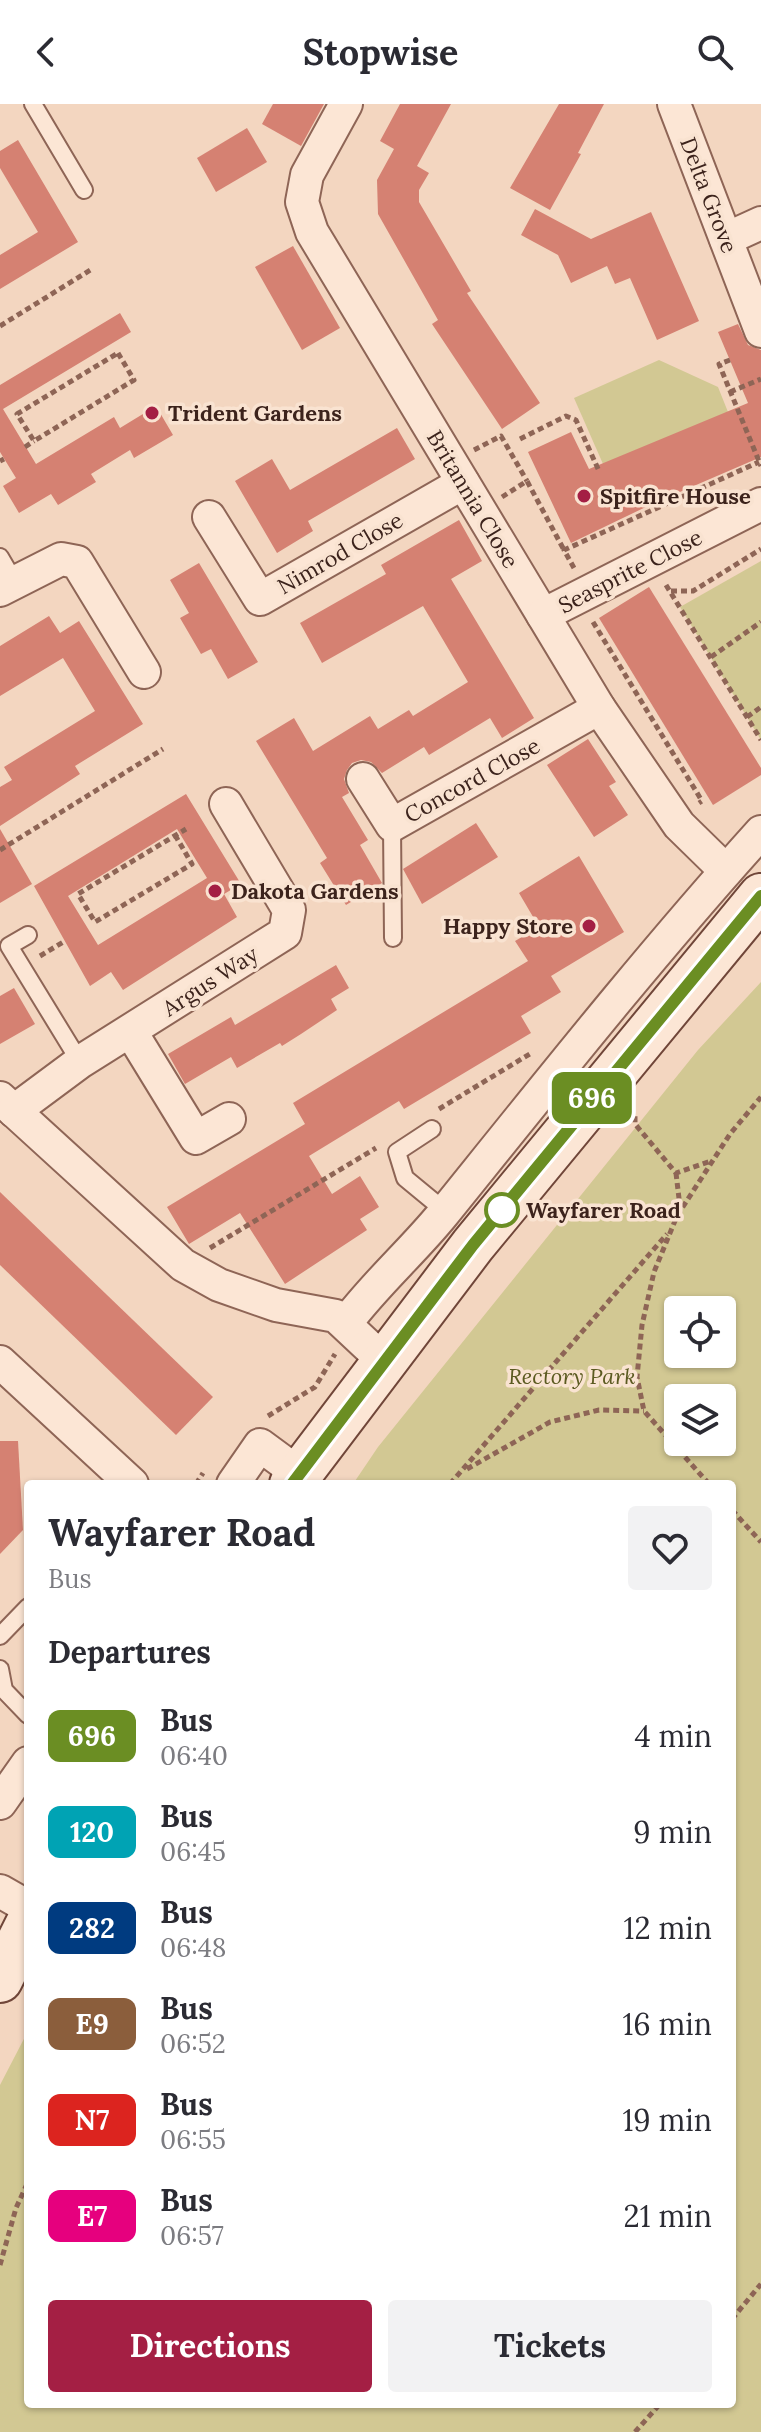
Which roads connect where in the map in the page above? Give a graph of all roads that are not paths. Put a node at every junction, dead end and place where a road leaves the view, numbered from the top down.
1 (33, 104) edge
2 (346, 104) edge
3 (674, 104) edge
4 (84, 190) dead end
5 (761, 223) edge
6 (726, 239) junction
7 (761, 331) edge
8 (465, 485) junction
9 (761, 504) edge
10 (209, 517) dead end
11 (5, 576) edge
12 (543, 615) junction
13 (144, 672) dead end
14 (599, 708) junction
15 (363, 779) dead end
16 (226, 804) dead end
17 (392, 825) junction
18 (761, 832) edge
19 (726, 871) junction
20 (761, 896) edge
21 (28, 935) dead end
22 (393, 938) dead end
23 (131, 1032) junction
24 (80, 1062) junction
25 (7, 1104) edge
26 (229, 1119) dead end
27 (429, 1123) road end
28 (445, 1211) junction
29 (346, 1323) junction
30 (384, 1361) junction
31 (0, 1362) edge
32 (218, 1478) edge
33 (295, 1479) edge
34 (128, 1480) edge
35 (24, 1611) edge
36 (0, 1636) edge
37 (0, 1669) edge
38 (24, 1711) edge
39 (24, 1769) edge
40 (0, 1803) edge
41 (0, 1891) edge
42 (24, 1905) edge
43 (24, 1932) edge
44 (0, 1980) edge

1 - 4 lane
2 - 8 street, Britannia Close
3 - 6 street, Delta Grove
5 - 6 street
6 - 7 street, Delta Grove
8 - 10 street, Nimrod Close
8 - 12 street, Britannia Close
9 - 12 street, Seasprite Close
11 - 13 street
12 - 14 street, Britannia Close
14 - 17 street, Concord Close
14 - 19 street, Britannia Close
15 - 17 street, Concord Close
16 - 23 street, Argus Way
17 - 22 lane
18 - 19 street
19 - 28 street
20 - 30 main road
21 - 24 lane
23 - 24 street, Argus Way
23 - 26 street
24 - 25 street, Argus Way
25 - 29 street
27 - 28 lane
28 - 29 street
29 - 30 street
30 - 33 main road
31 - 34 street
32 - 33 street
35 - 36 lane
37 - 38 lane
39 - 40 street
41 - 42 street
43 - 44 main road

